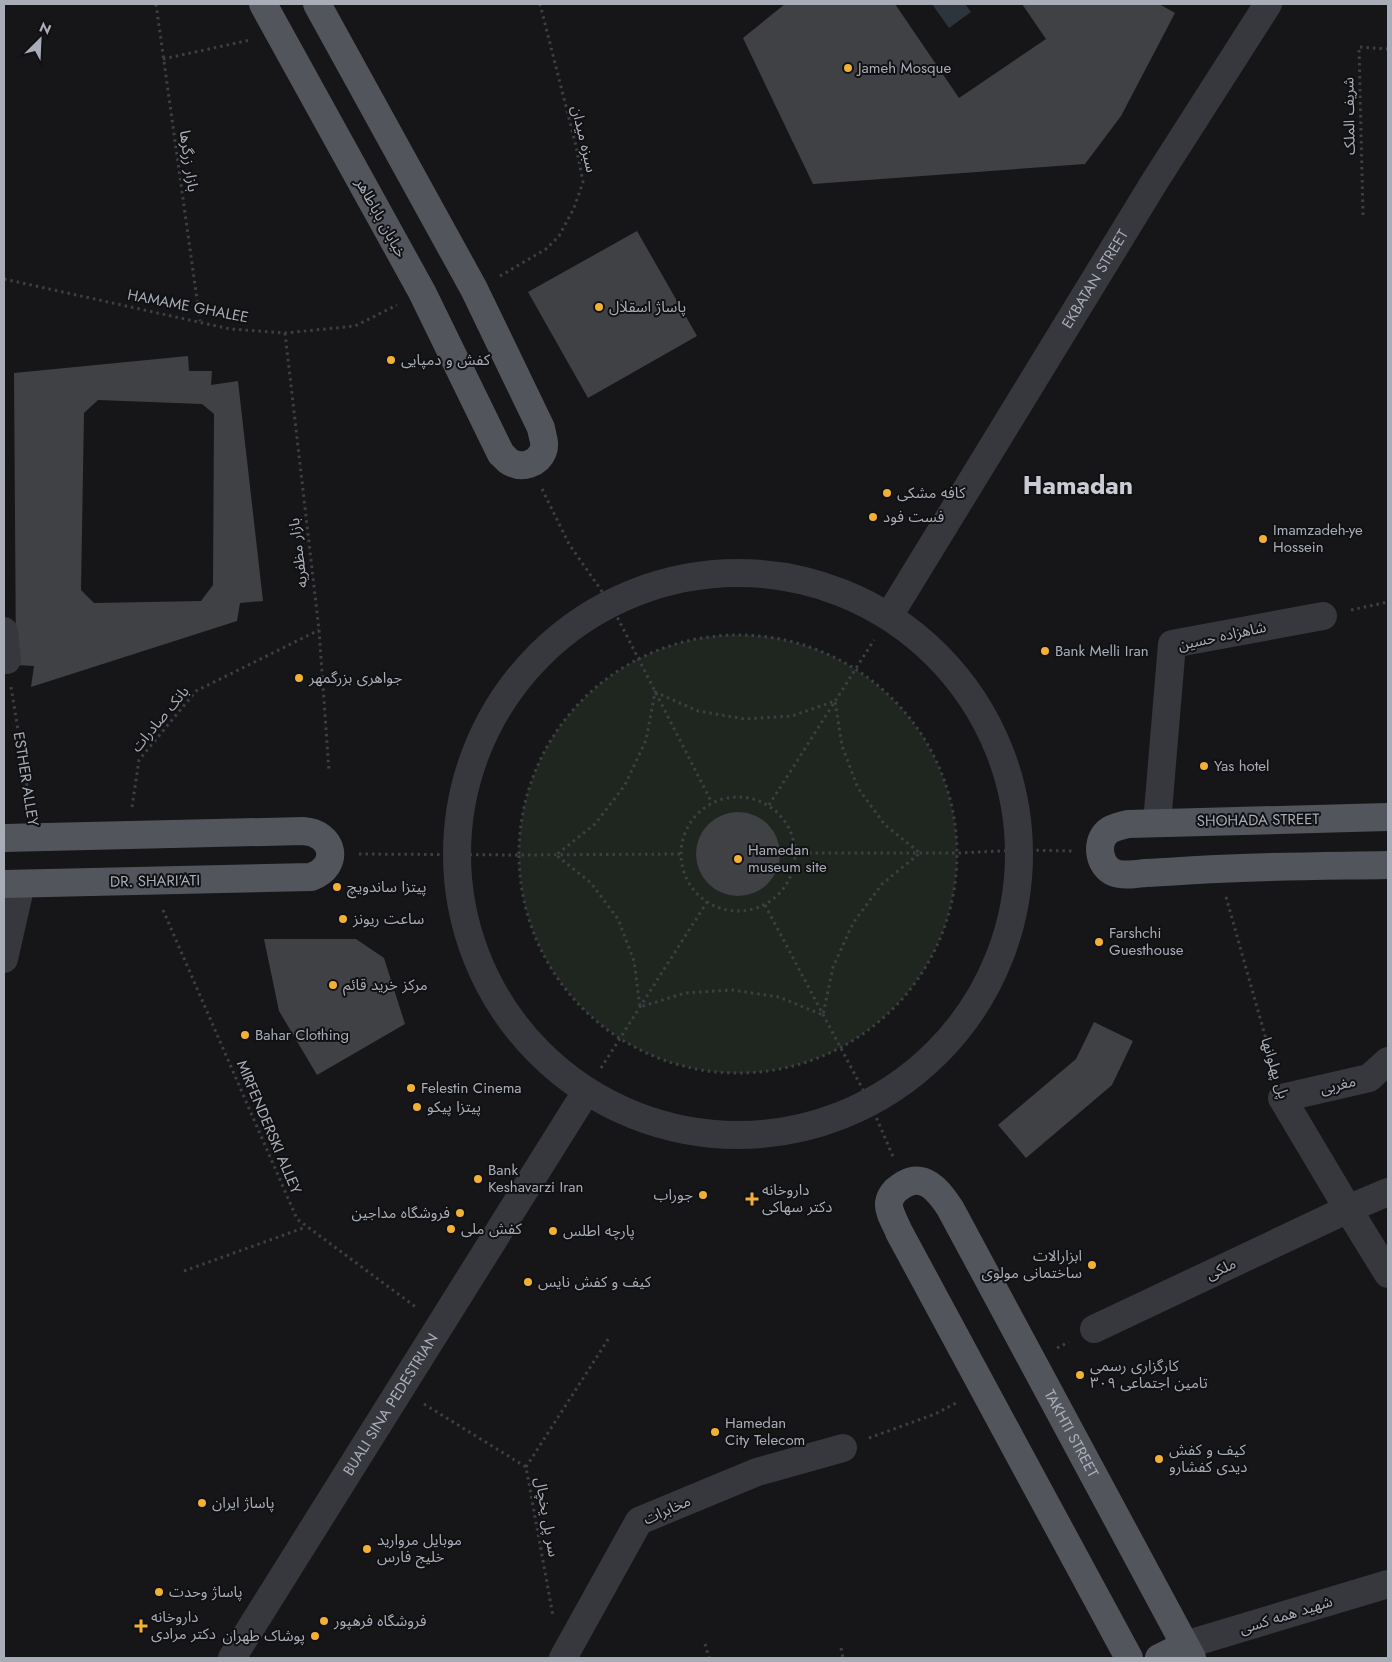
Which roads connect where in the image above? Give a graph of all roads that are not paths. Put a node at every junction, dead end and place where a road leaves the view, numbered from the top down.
1 (263, 4) edge
2 (317, 4) edge
3 (1268, 4) edge
4 (889, 616) junction
5 (1323, 616) road end
6 (4, 631) edge
7 (7, 660) road end
8 (1388, 817) edge
9 (1157, 823) junction
10 (4, 838) edge
11 (1388, 865) edge
12 (12, 884) edge
13 (4, 959) edge
14 (1388, 1061) edge
15 (586, 1092) junction
16 (1282, 1098) joint
17 (1388, 1192) edge
18 (1348, 1209) junction
19 (1388, 1274) edge
20 (1094, 1329) road end
21 (843, 1448) road end
22 (1388, 1584) edge
23 (1188, 1652) edge
24 (232, 1658) edge
25 (563, 1658) edge
26 (1129, 1658) edge
27 (1159, 1658) edge

1 - 2 main road, خیابان باباطاهر
3 - 4 street, EKBATAN STREET
4 - 15 street
4 - 15 street
5 - 9 street, شاهزاده حسین
6 - 7 street
8 - 9 main road, SHOHADA STREET
9 - 11 main road, SHOHADA STREET
10 - 12 main road, DR. SHARI'ATI
12 - 13 street
14 - 16 street, مغربی
15 - 24 street, BUALI SINA PEDESTRIAN
16 - 18 street, پل پهلوانها
17 - 18 street, ملکی
18 - 19 street, پل پهلوانها
18 - 20 street, ملکی
21 - 25 street, مخابرات
22 - 23 street, شهید همه کسی
23 - 26 main road, TAKHTI STREET
23 - 27 main road

